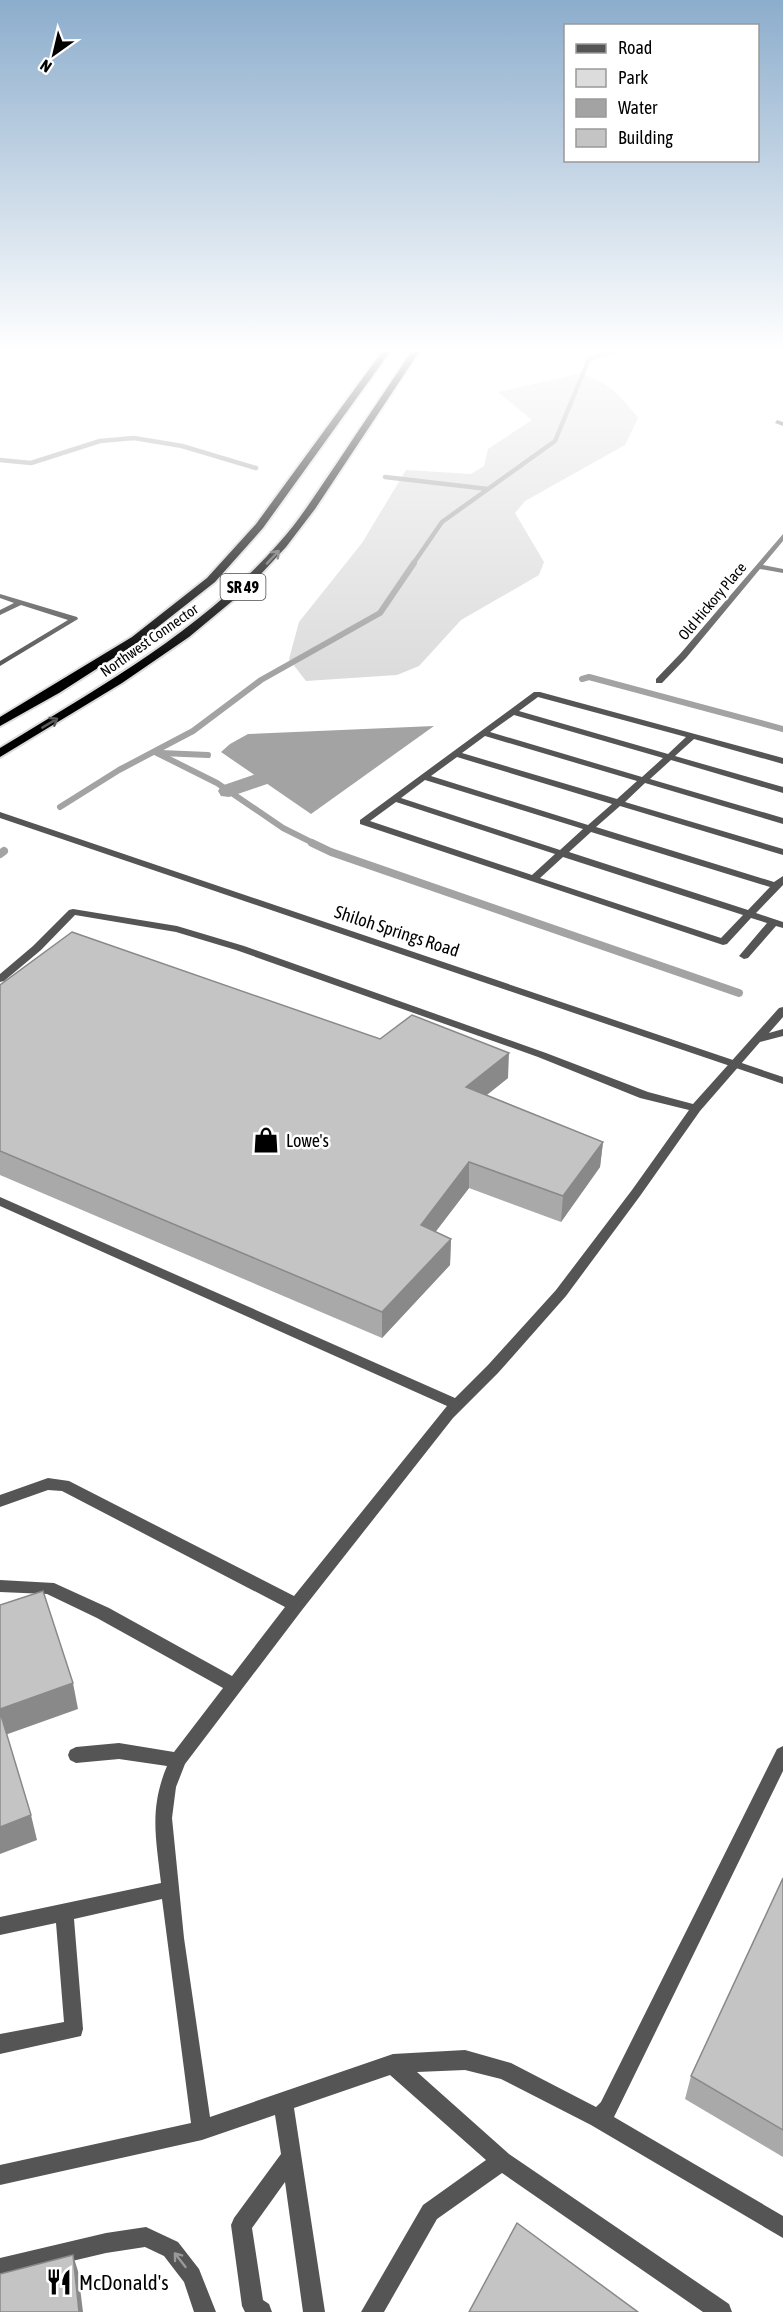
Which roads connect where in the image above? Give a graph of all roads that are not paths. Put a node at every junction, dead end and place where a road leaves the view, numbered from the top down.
1 (312, 457) edge
2 (345, 457) edge
3 (783, 536) edge
4 (758, 566) junction
5 (783, 571) edge
6 (0, 596) edge
7 (21, 602) junction
8 (0, 613) edge
9 (0, 664) edge
10 (659, 681) dead end
11 (512, 712) junction
12 (0, 722) edge
13 (483, 733) junction
14 (693, 736) junction
15 (0, 753) edge
16 (456, 753) junction
17 (671, 757) junction
18 (783, 761) edge
19 (424, 777) junction
20 (644, 780) junction
21 (783, 790) edge
22 (394, 799) junction
23 (619, 803) junction
24 (0, 815) edge
25 (783, 821) edge
26 (590, 828) junction
27 (783, 852) edge
28 (562, 853) junction
29 (533, 879) junction
30 (779, 883) edge
31 (750, 913) junction
32 (779, 923) edge
33 (744, 956) dead end
34 (0, 979) edge
35 (783, 1010) edge
36 (783, 1032) edge
37 (759, 1039) junction
38 (735, 1065) junction
39 (783, 1082) edge
40 (696, 1108) junction
41 (0, 1201) edge
42 (455, 1404) junction
43 (0, 1501) edge
44 (0, 1586) edge
45 (296, 1605) junction
46 (235, 1686) junction
47 (783, 1754) edge
48 (76, 1755) dead end
49 (178, 1760) junction
50 (170, 1888) junction
51 (64, 1912) junction
52 (0, 1926) edge
53 (0, 2044) edge
54 (393, 2064) junction
55 (283, 2101) junction
56 (598, 2118) junction
57 (202, 2130) junction
58 (291, 2157) junction
59 (502, 2161) junction
60 (0, 2175) edge
61 (783, 2228) edge
62 (0, 2268) edge
63 (205, 2312) edge
64 (261, 2312) edge
65 (315, 2312) edge
66 (372, 2312) edge
67 (721, 2312) edge

1 - 12 highway, Northwest Connector / SR 49
15 -> 2 highway, Northwest Connector / SR 49
3 - 4 street, Old Hickory Place
4 - 5 street
4 - 10 street, Old Hickory Place
6 - 7 street
7 - 8 street
7 - 9 street
11 - 13 street
11 - 14 street
11 - 17 street
13 - 16 street
13 - 20 street
14 - 17 street
14 - 18 street
16 - 19 street
16 - 23 street
17 - 20 street
17 - 21 street
19 - 22 street
19 - 26 street
20 - 23 street
20 - 25 street
22 - 28 street
22 - 29 street
23 - 26 street
23 - 27 street
24 - 38 street, Shiloh Springs Road
26 - 28 street
26 - 30 street
28 - 29 street
28 - 31 street
29 - 31 street
30 - 31 street
31 - 32 street
32 - 33 street
34 - 40 street
35 - 37 street
36 - 37 street
37 - 38 street
38 - 39 street, Shiloh Springs Road
38 - 40 street
40 - 42 street
41 - 42 street
42 - 45 street
43 - 45 street
44 - 46 street
45 - 46 street
46 - 49 street
47 - 56 street
48 - 49 street
49 - 50 street
50 - 51 street
50 - 57 street
51 - 52 street
51 - 53 street
54 - 55 street
54 - 56 street
54 - 59 street
55 - 57 street
55 - 58 street
56 - 61 street
57 - 60 street
58 - 64 street
58 - 65 street
59 - 66 street
59 - 67 street
63 -> 62 street

